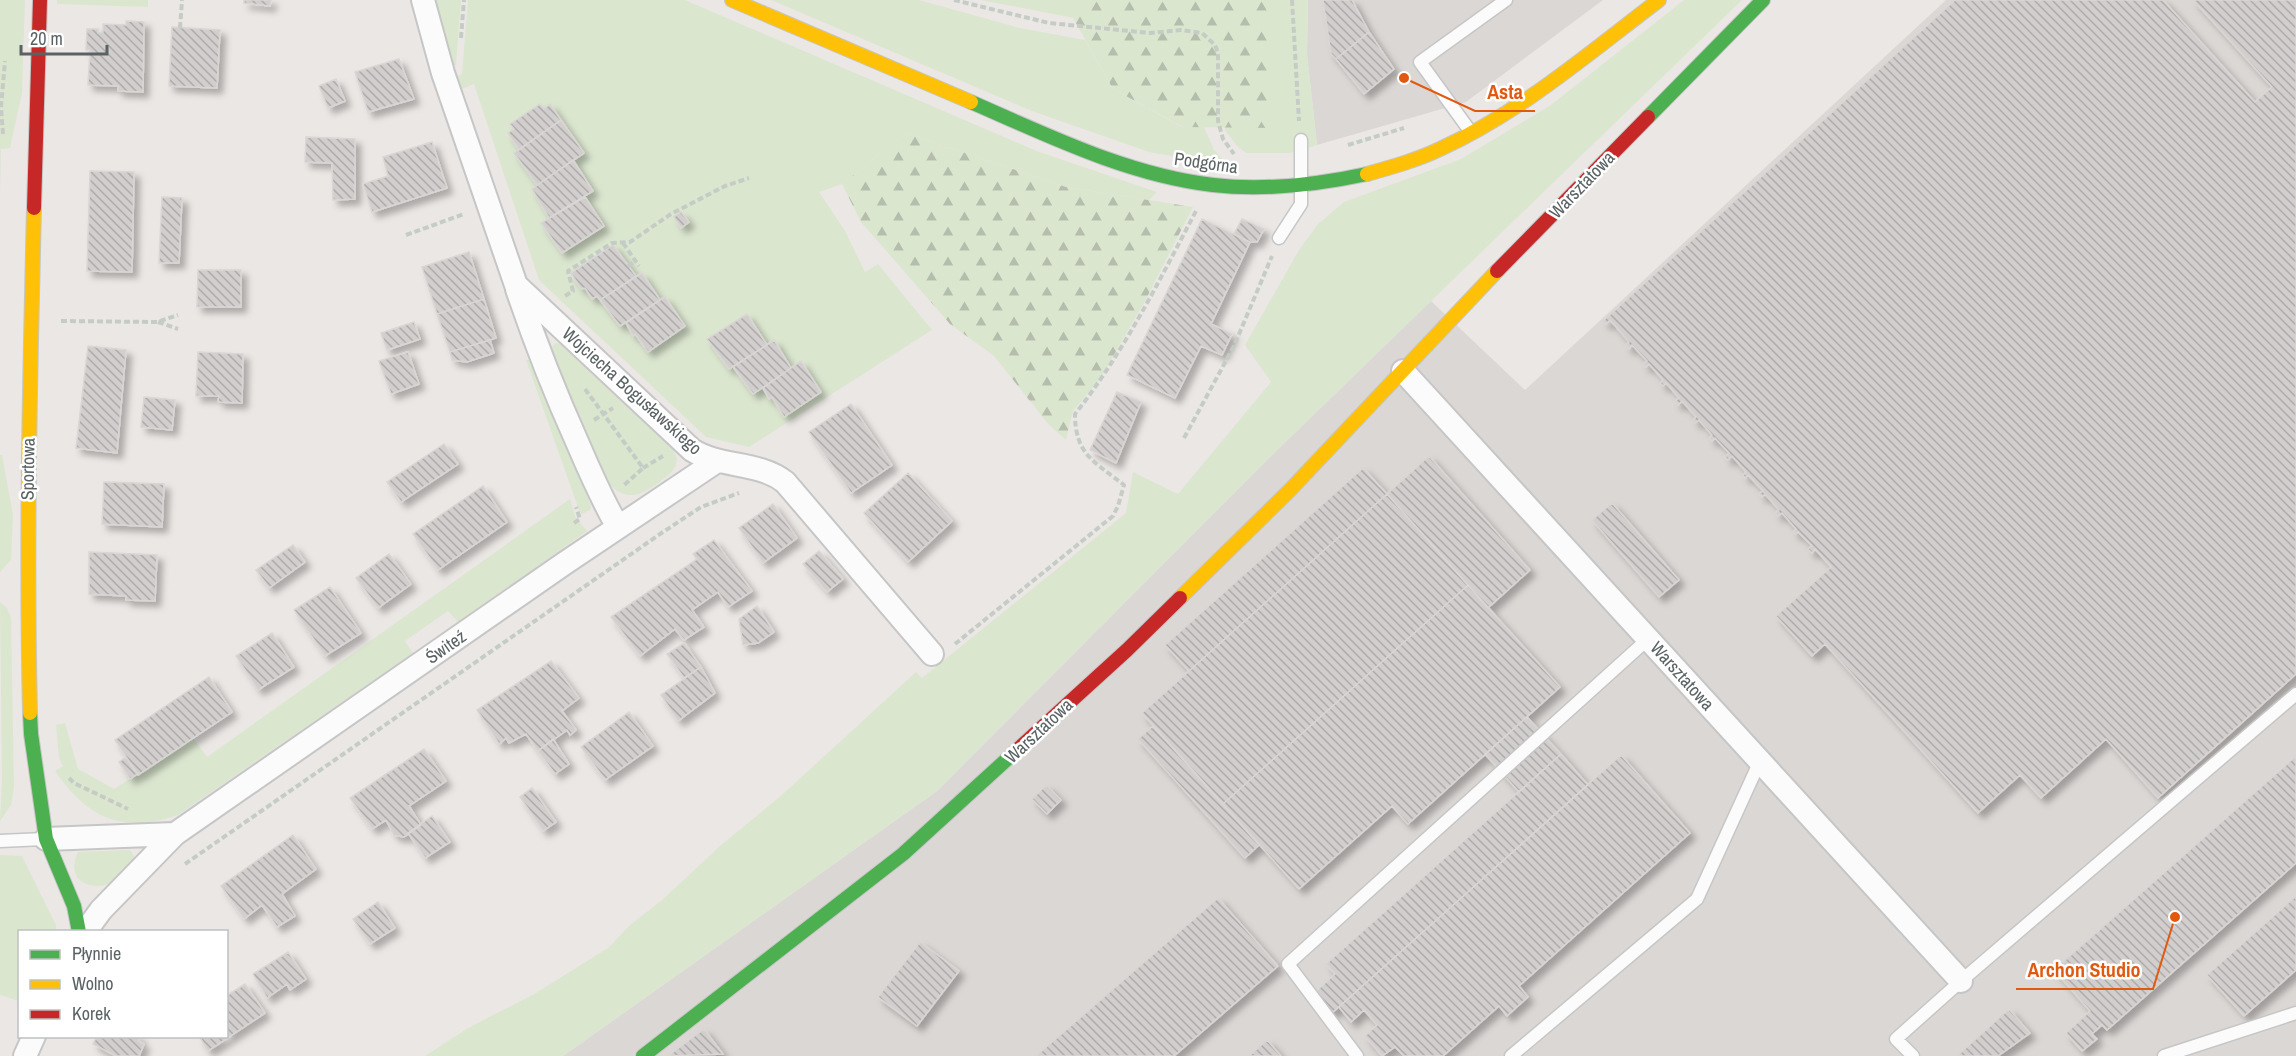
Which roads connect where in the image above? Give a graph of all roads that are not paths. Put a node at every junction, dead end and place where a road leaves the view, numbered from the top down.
1 (40, 0) edge
2 (423, 0) edge
3 (732, 0) edge
4 (1506, 0) edge
5 (1659, 0) edge
6 (1763, 0) edge
7 (1471, 132) junction
8 (1300, 140) road end
9 (1302, 185) junction
10 (1279, 238) road end
11 (516, 285) junction
12 (1403, 371) junction
13 (717, 461) junction
14 (618, 527) junction
15 (1648, 639) junction
16 (932, 654) road end
17 (2296, 694) edge
18 (1760, 761) junction
19 (175, 834) junction
20 (46, 839) junction
21 (0, 841) edge
22 (79, 930) edge
23 (86, 930) edge
24 (1961, 981) junction
25 (2296, 1013) edge
26 (33, 1038) edge
27 (25, 1056) edge
28 (644, 1056) edge
29 (1357, 1056) edge
30 (1511, 1056) edge
31 (1913, 1056) edge
32 (2164, 1056) edge

1 - 20 street, Sportowa
2 - 11 street, Wojciecha Bogusławskiego
3 - 9 street, Podgórna
4 - 7 lane
5 - 7 street, Podgórna
6 - 12 street, Warsztatowa
7 - 9 street, Podgórna
8 - 9 lane
9 - 10 lane
11 - 13 street, Wojciecha Bogusławskiego
11 - 14 street, Wojciecha Bogusławskiego
12 - 15 street, Warsztatowa
12 - 28 street, Warsztatowa
13 - 14 street, Świteź
13 - 16 street, Wojciecha Bogusławskiego
14 - 19 street, Świteź
15 - 18 street, Warsztatowa
15 - 29 lane
17 - 24 lane
18 - 24 street, Warsztatowa
18 - 30 lane
19 - 20 street
19 - 23 street, Świteź
20 - 21 lane
20 - 22 street, Sportowa
24 - 31 lane
25 - 32 lane
26 - 27 street

